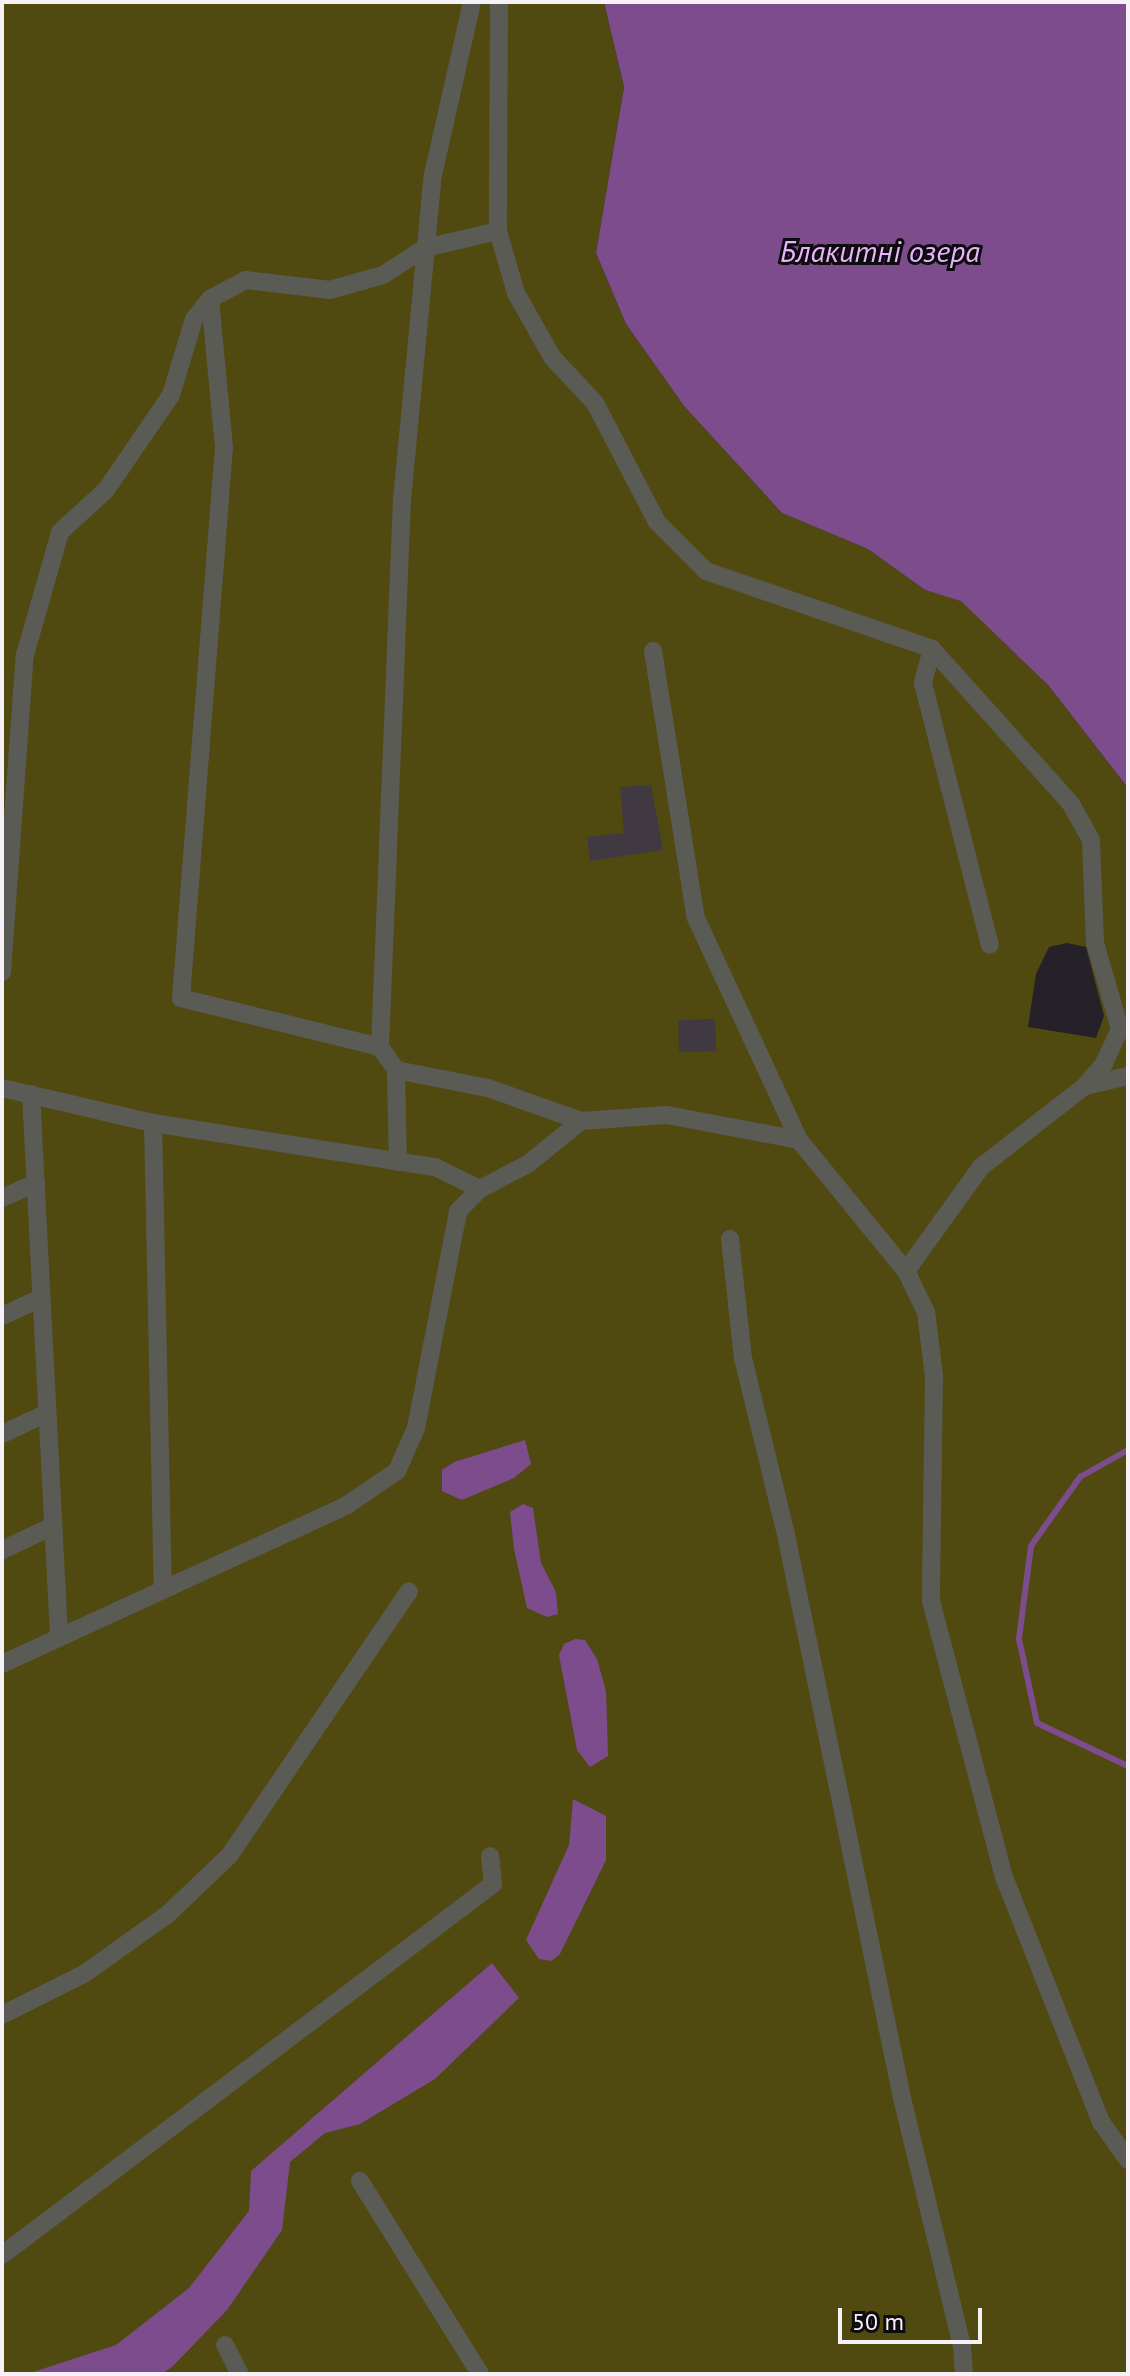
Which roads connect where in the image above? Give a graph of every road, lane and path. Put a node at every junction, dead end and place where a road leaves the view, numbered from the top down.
1 (472, 2) edge
2 (499, 2) edge
3 (498, 231) junction
4 (425, 248) junction
5 (210, 299) junction
6 (932, 649) junction
7 (653, 651) dead end
8 (990, 945) dead end
9 (2, 960) edge
10 (2, 972) edge
11 (1124, 1033) edge
12 (380, 1047) junction
13 (396, 1070) junction
14 (1128, 1076) edge
15 (1085, 1086) junction
16 (2, 1088) edge
17 (31, 1094) junction
18 (581, 1121) junction
19 (153, 1123) junction
20 (799, 1140) junction
21 (398, 1162) junction
22 (36, 1183) junction
23 (480, 1189) junction
24 (2, 1198) edge
25 (730, 1239) dead end
26 (906, 1271) junction
27 (41, 1298) junction
28 (2, 1316) edge
29 (47, 1413) junction
30 (2, 1434) edge
31 (53, 1526) junction
32 (2, 1550) edge
33 (163, 1588) junction
34 (409, 1591) dead end
35 (59, 1635) junction
36 (2, 1664) edge
37 (490, 1856) dead end
38 (2, 2015) edge
39 (1128, 2160) edge
40 (360, 2181) dead end
41 (2, 2255) edge
42 (225, 2345) dead end
43 (240, 2374) edge
44 (480, 2374) edge
45 (964, 2374) edge

1 - 4 street
2 - 3 street
3 - 4 street
3 - 6 street
4 - 5 street
4 - 12 street
5 - 9 street
5 - 12 street
6 - 8 street
6 - 11 street
7 - 20 street
9 - 10 street
11 - 15 street
12 - 13 street
13 - 18 street
13 - 21 street
14 - 15 street
15 - 26 street
16 - 17 street
17 - 19 street
17 - 22 street
18 - 20 street
18 - 23 street
19 - 21 street
19 - 33 street
20 - 26 street
21 - 23 street
22 - 24 street
22 - 27 street
23 - 33 street
25 - 45 street
26 - 39 street
27 - 28 street
27 - 29 street
29 - 30 street
29 - 31 street
31 - 32 street
31 - 35 street
33 - 35 street
34 - 38 street
35 - 36 street
37 - 41 street
40 - 44 street
42 - 43 street

